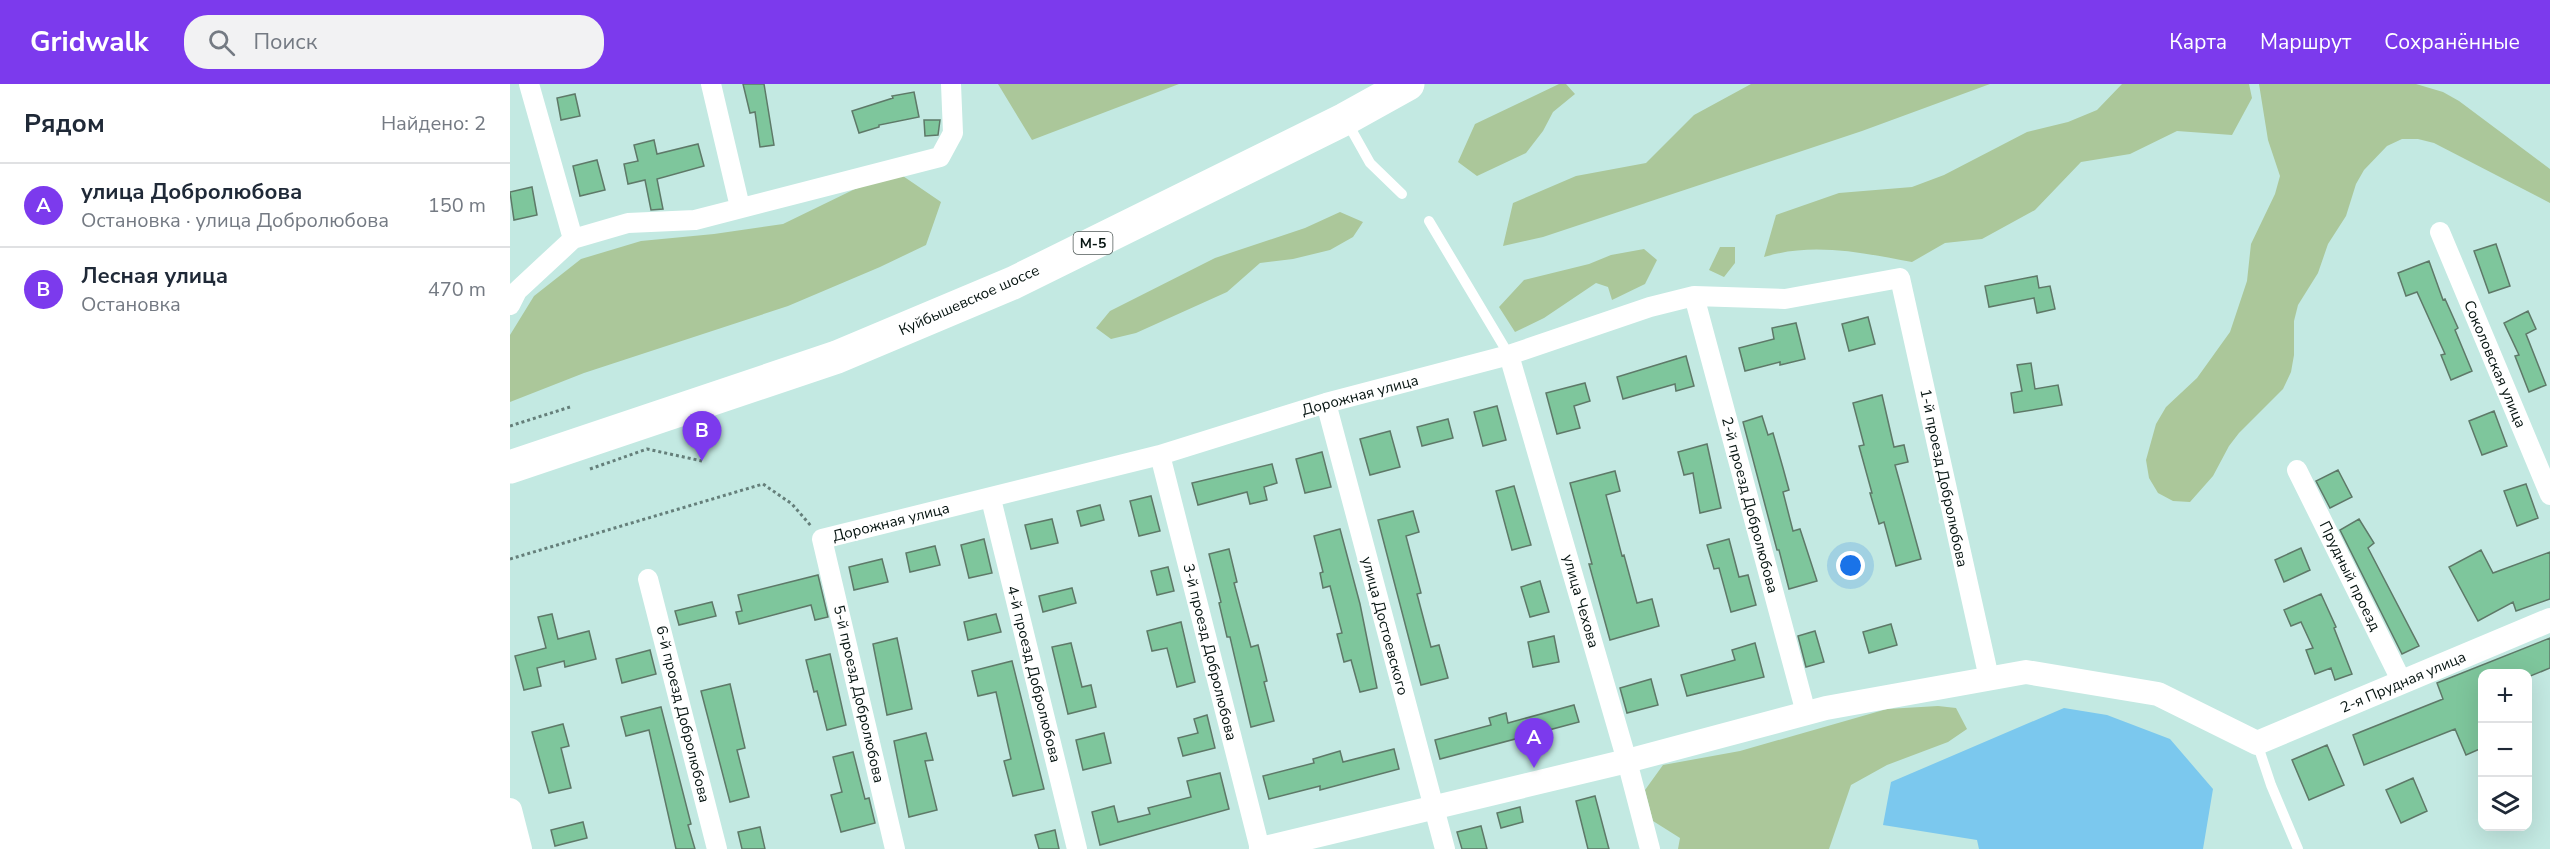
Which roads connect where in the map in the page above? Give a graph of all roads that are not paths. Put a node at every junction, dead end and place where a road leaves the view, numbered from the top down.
1 (529, 84) edge
2 (711, 84) edge
3 (951, 84) edge
4 (1408, 84) edge
5 (1345, 119) junction
6 (1402, 194) dead end
7 (740, 207) junction
8 (1429, 220) dead end
9 (2440, 232) dead end
10 (573, 239) junction
11 (1900, 278) joint
12 (1694, 296) junction
13 (510, 305) edge
14 (1509, 355) junction
15 (1326, 403) junction
16 (1160, 455) junction
17 (517, 463) edge
18 (2297, 470) dead end
19 (2550, 495) edge
20 (991, 499) junction
21 (822, 539) joint
22 (648, 579) dead end
23 (2550, 620) edge
24 (1989, 678) junction
25 (2402, 682) junction
26 (1806, 713) junction
27 (2257, 743) junction
28 (1627, 761) junction
29 (1434, 807) junction
30 (510, 810) edge
31 (520, 849) edge
32 (717, 849) edge
33 (896, 849) edge
34 (1077, 849) edge
35 (1261, 849) edge
36 (1445, 849) edge
37 (1650, 849) edge
38 (2298, 849) edge

1 - 10 street
2 - 7 street
3 - 7 street
4 - 5 highway, Куйбышевское шоссе / М-5
5 - 6 lane
5 - 17 highway, Куйбышевское шоссе / М-5
7 - 10 street
8 - 14 lane
9 - 19 street, Соколовская улица
10 - 13 street
11 - 12 street, Дорожная улица
11 - 24 street, 1-й проезд Добролюбова
12 - 14 street, Дорожная улица
12 - 26 street, 2-й проезд Добролюбова
14 - 15 street, Дорожная улица
14 - 28 street, улица Чехова
15 - 16 street, Дорожная улица
15 - 29 street, улица Достоевского
16 - 20 street, Дорожная улица
16 - 35 street, 3-й проезд Добролюбова
18 - 25 street, Прудный проезд
20 - 21 street, Дорожная улица
20 - 34 street, 4-й проезд Добролюбова
21 - 33 street, 5-й проезд Добролюбова
22 - 32 street, 6-й проезд Добролюбова
23 - 25 street, 2-я Прудная улица
24 - 26 street
24 - 27 street
25 - 27 street, 2-я Прудная улица
26 - 28 street
27 - 38 lane
28 - 29 street
28 - 37 street, улица Чехова
29 - 35 street
29 - 36 street, улица Достоевского
30 - 31 street

